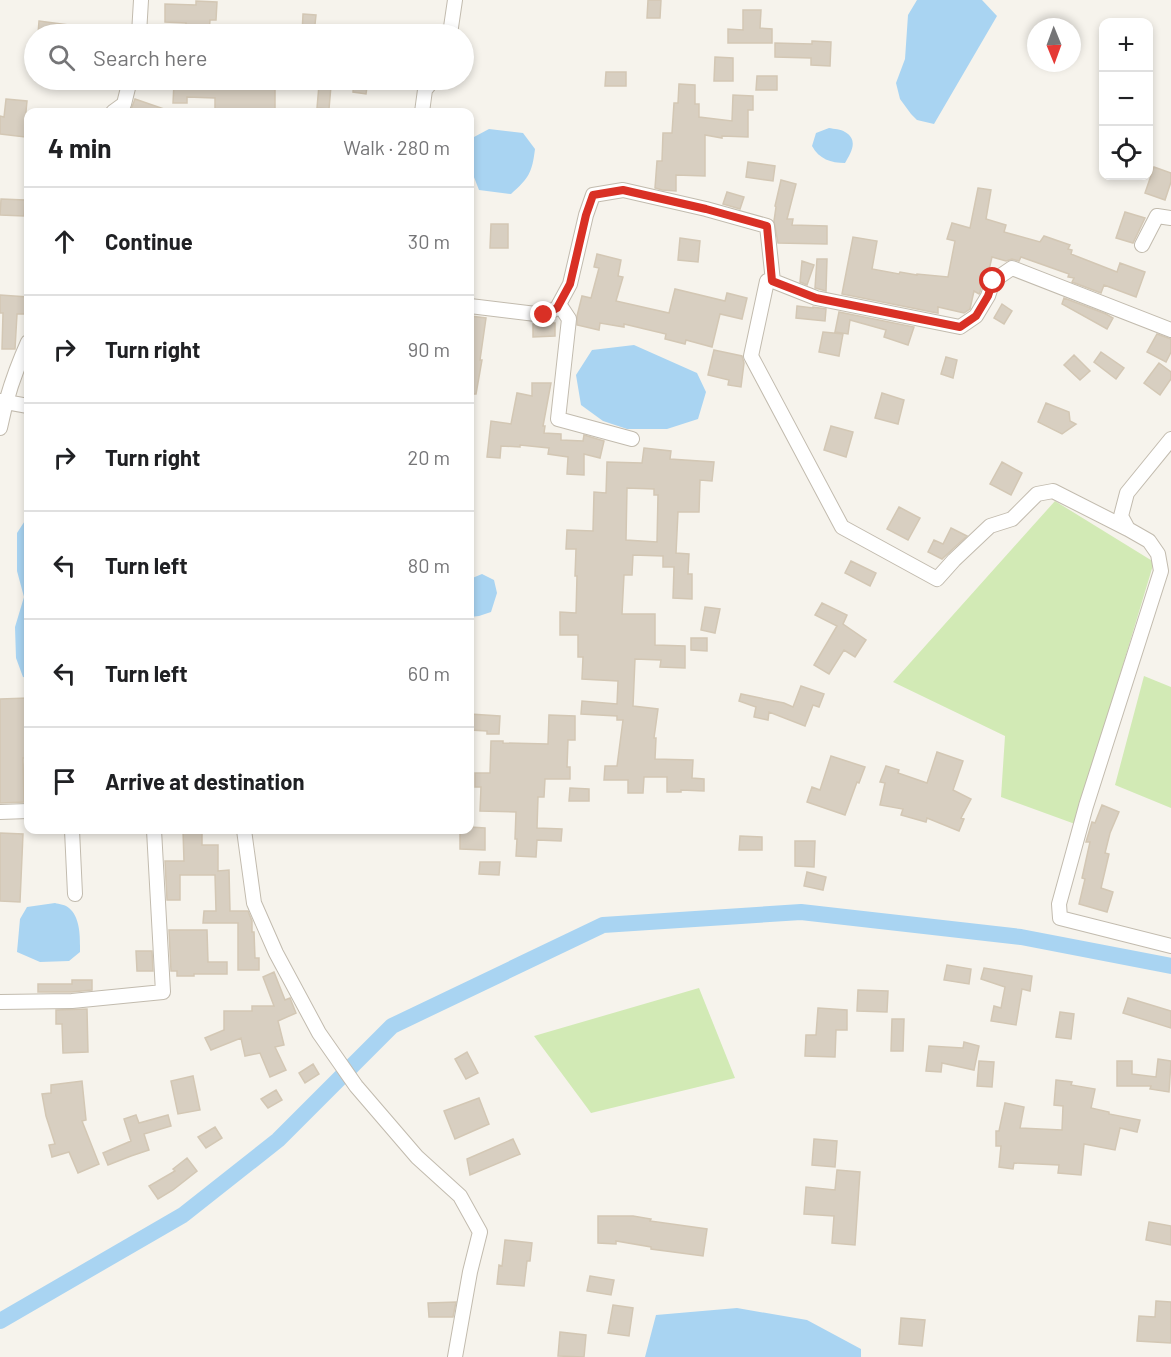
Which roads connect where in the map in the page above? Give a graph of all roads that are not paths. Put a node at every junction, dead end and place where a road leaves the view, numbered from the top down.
1 (141, 0) edge
2 (455, 0) edge
3 (140, 24) edge
4 (451, 24) edge
5 (128, 90) edge
6 (425, 90) edge
7 (118, 108) edge
8 (423, 108) edge
9 (1171, 218) edge
10 (1142, 245) dead end
11 (767, 280) dead end
12 (559, 304) junction
13 (474, 306) edge
14 (1171, 330) edge
15 (24, 352) edge
16 (2, 402) edge
17 (24, 405) edge
18 (0, 428) edge
19 (632, 438) dead end
20 (1171, 439) edge
21 (1128, 529) junction
22 (24, 811) edge
23 (0, 812) edge
24 (72, 834) edge
25 (154, 834) edge
26 (245, 834) edge
27 (75, 894) dead end
28 (1171, 946) edge
29 (0, 1002) edge
30 (455, 1357) edge

1 - 3 street
2 - 4 street
5 - 7 street
6 - 8 street
9 - 10 street
11 - 21 street
12 - 13 street
12 - 14 street
12 - 19 street
15 - 16 street
16 - 17 street
16 - 18 street
20 - 21 street
21 - 28 street
22 - 23 street
24 - 27 street
25 - 29 street
26 - 30 street

